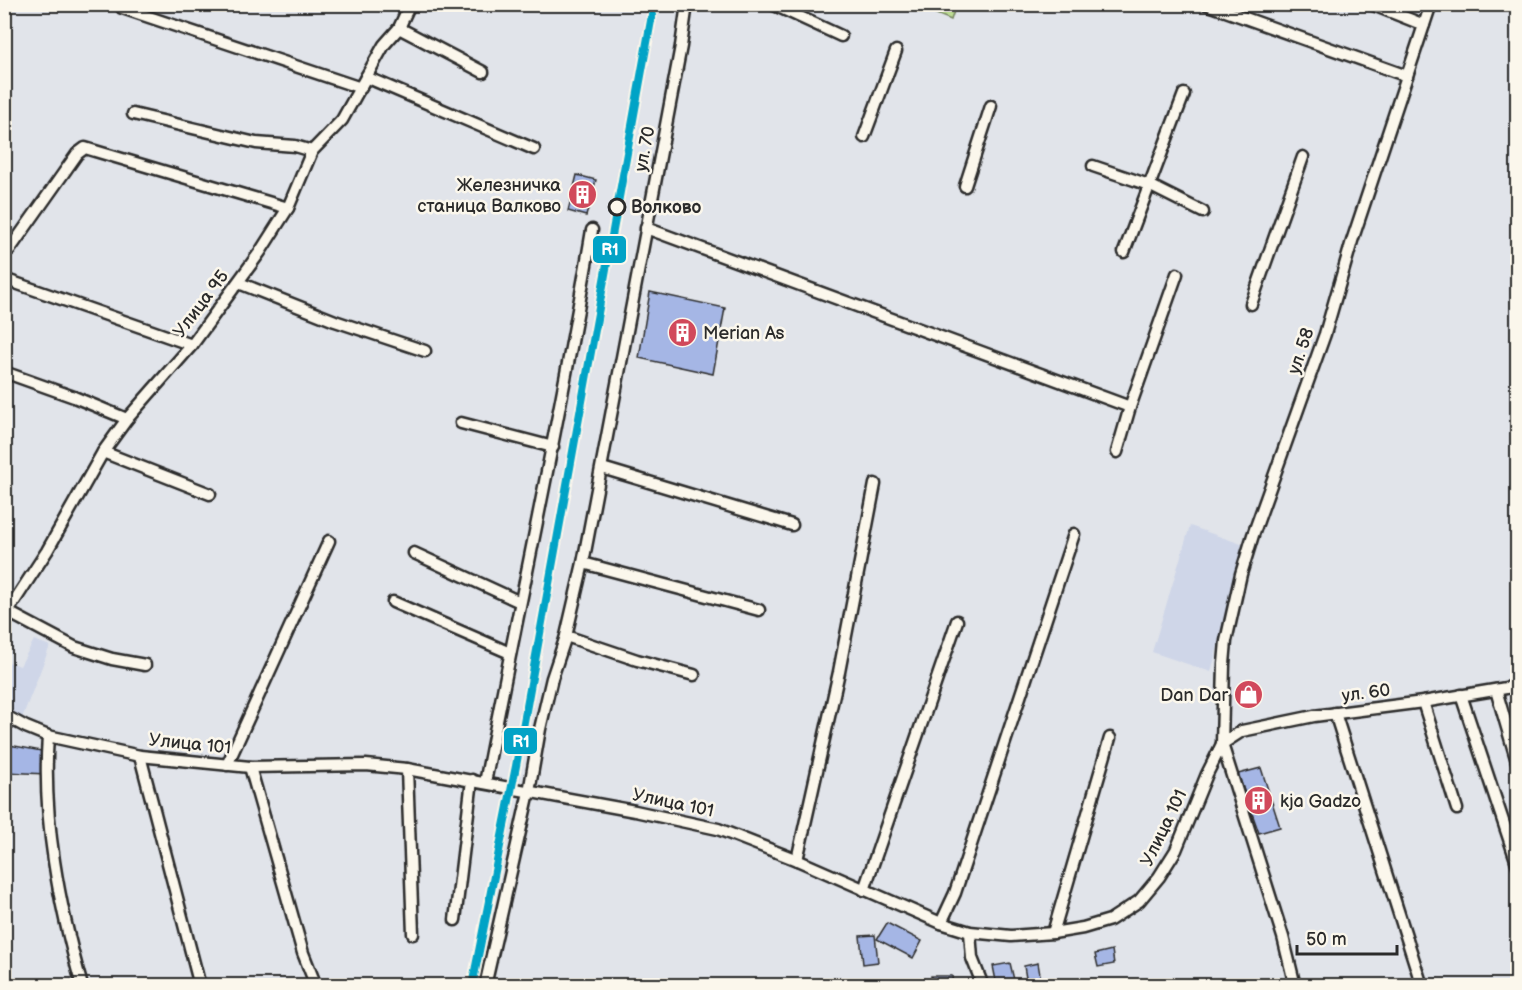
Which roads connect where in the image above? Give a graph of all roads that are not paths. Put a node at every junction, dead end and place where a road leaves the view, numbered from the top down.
1 (410, 4) edge
2 (687, 4) edge
3 (772, 4) edge
4 (1206, 4) edge
5 (1371, 4) edge
6 (1431, 4) edge
7 (122, 8) dead end
8 (1424, 25) junction
9 (399, 28) junction
10 (841, 36) dead end
11 (896, 51) dead end
12 (483, 72) dead end
13 (1407, 76) junction
14 (366, 77) junction
15 (361, 88) junction
16 (1184, 94) dead end
17 (991, 106) dead end
18 (134, 114) dead end
19 (864, 137) dead end
20 (534, 149) dead end
21 (312, 151) junction
22 (1303, 157) dead end
23 (1093, 166) dead end
24 (1149, 185) junction
25 (965, 186) dead end
26 (288, 208) junction
27 (1203, 212) dead end
28 (646, 228) junction
29 (592, 230) dead end
30 (4, 247) edge
31 (1124, 252) dead end
32 (1178, 274) dead end
33 (4, 279) edge
34 (238, 283) junction
35 (1251, 304) dead end
36 (192, 345) junction
37 (425, 351) dead end
38 (4, 372) edge
39 (1130, 407) junction
40 (127, 419) junction
41 (461, 423) dead end
42 (553, 447) junction
43 (103, 452) junction
44 (1118, 452) dead end
45 (602, 468) junction
46 (875, 484) dead end
47 (210, 494) dead end
48 (792, 525) dead end
49 (1074, 534) dead end
50 (329, 541) dead end
51 (414, 553) dead end
52 (583, 563) junction
53 (393, 602) dead end
54 (520, 602) junction
55 (759, 610) dead end
56 (6, 614) edge
57 (957, 621) dead end
58 (566, 636) junction
59 (510, 653) junction
60 (145, 665) dead end
61 (694, 675) dead end
62 (1518, 686) edge
63 (1496, 690) junction
64 (1461, 695) junction
65 (1423, 702) junction
66 (1335, 713) junction
67 (4, 715) edge
68 (48, 736) junction
69 (1110, 738) dead end
70 (1222, 744) junction
71 (140, 756) junction
72 (227, 765) junction
73 (1518, 765) edge
74 (250, 766) junction
75 (406, 769) junction
76 (471, 780) junction
77 (485, 783) junction
78 (529, 792) junction
79 (1457, 808) dead end
80 (797, 860) junction
81 (1518, 866) edge
82 (864, 890) junction
83 (455, 920) dead end
84 (941, 923) junction
85 (970, 932) junction
86 (1053, 933) junction
87 (413, 934) dead end
88 (4, 979) edge
89 (7, 986) edge
90 (82, 986) edge
91 (200, 986) edge
92 (316, 986) edge
93 (485, 986) edge
94 (983, 986) edge
95 (1294, 986) edge
96 (1422, 986) edge

1 - 9 street, Улица 95
2 - 28 street, ул. 70
3 - 10 street
4 - 13 street
5 - 8 street
6 - 8 street, ул. 58
7 - 15 street
8 - 13 street, ул. 58
9 - 12 street
9 - 14 street, Улица 95
11 - 19 street
13 - 70 street, ул. 58
14 - 15 street, Улица 95
14 - 20 street
15 - 21 street, Улица 95
16 - 24 street
17 - 25 street
18 - 21 street
21 - 26 street, Улица 95
22 - 35 street
23 - 24 street
24 - 27 street
24 - 31 street
26 - 30 street
26 - 34 street, Улица 95
28 - 39 street
28 - 45 street, ул. 70
29 - 42 street
32 - 39 street
33 - 36 street
34 - 36 street, Улица 95
34 - 37 street
36 - 40 street, Улица 95
38 - 40 street
39 - 44 street
40 - 43 street, Улица 95
41 - 42 street
42 - 54 street
43 - 47 street
43 - 56 street, Улица 95
45 - 48 street
45 - 52 street, ул. 70
46 - 80 street
49 - 84 street
50 - 72 street
51 - 54 street
52 - 55 street
52 - 58 street, ул. 70
53 - 59 street
54 - 59 street
56 - 60 street
57 - 82 street
58 - 61 street
58 - 78 street, ул. 70
59 - 77 street
62 - 63 street, ул. 60
63 - 64 street, ул. 60
63 - 73 street
64 - 65 street, ул. 60
64 - 81 street
65 - 66 street, ул. 60
65 - 79 street
66 - 70 street, ул. 60
66 - 96 street
67 - 68 street, Улица 101
68 - 71 street, Улица 101
68 - 90 street
69 - 86 street
70 - 86 street, Улица 101
70 - 95 street
71 - 72 street, Улица 101
71 - 91 street
72 - 74 street, Улица 101
74 - 75 street, Улица 101
74 - 92 street
75 - 76 street, Улица 101
75 - 87 street
76 - 77 street, Улица 101
76 - 83 street
77 - 78 street, Улица 101
78 - 80 street, Улица 101
78 - 93 street, ул. 70
80 - 82 street, Улица 101
82 - 84 street, Улица 101
84 - 85 street, Улица 101
85 - 86 street, Улица 101
85 - 94 street
88 - 89 street

